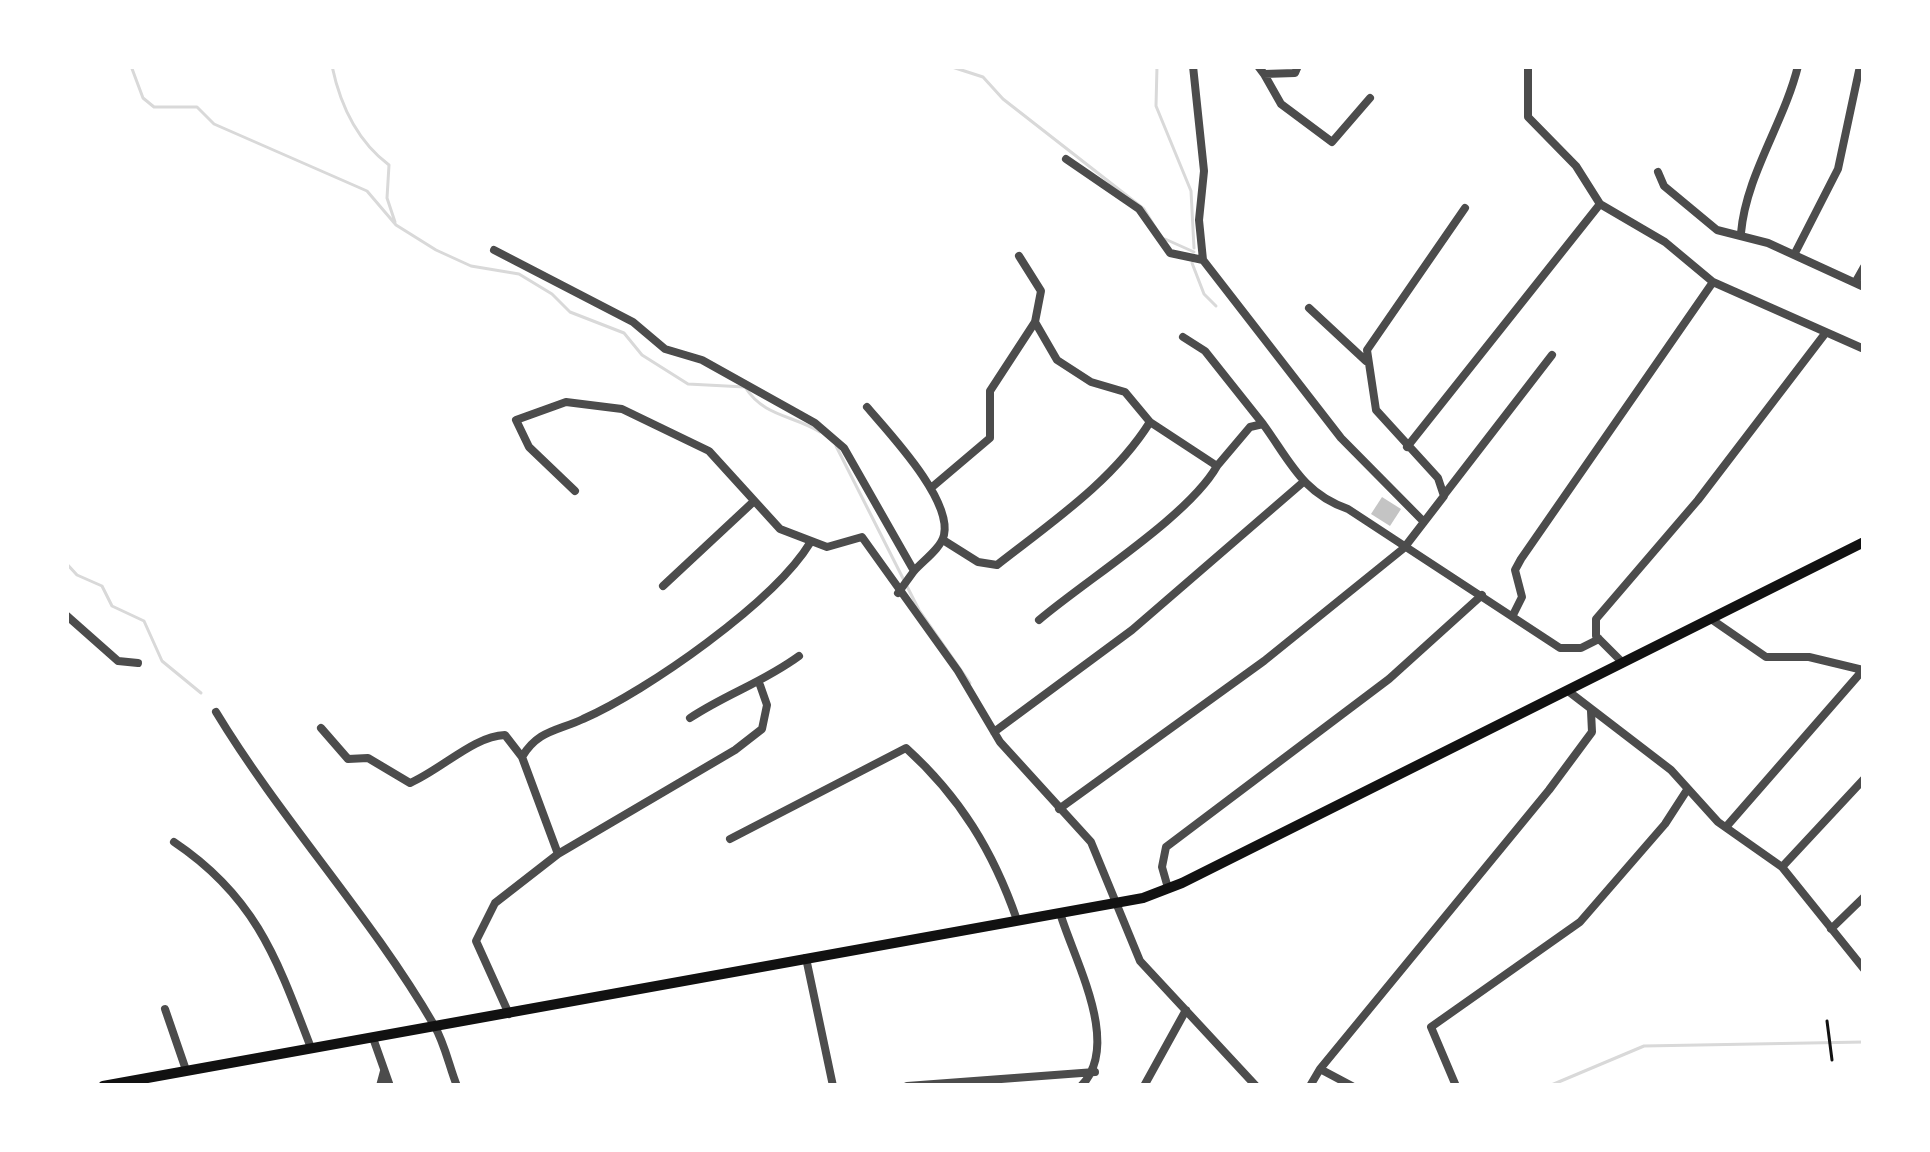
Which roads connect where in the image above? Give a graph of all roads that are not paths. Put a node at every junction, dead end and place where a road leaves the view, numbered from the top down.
1 (1193, 66) edge
2 (1298, 66) edge
3 (1528, 66) edge
4 (1798, 66) edge
5 (1860, 66) edge
6 (1261, 70) edge
7 (1370, 98) dead end
8 (1066, 159) dead end
9 (1658, 172) dead end
10 (1600, 203) junction
11 (1465, 208) dead end
12 (1741, 233) junction
13 (494, 250) dead end
14 (1794, 255) junction
15 (1019, 256) dead end
16 (1203, 260) junction
17 (1864, 267) edge
18 (1713, 282) junction
19 (1860, 285) edge
20 (1309, 308) dead end
21 (1035, 322) junction
22 (1824, 335) junction
23 (1183, 337) dead end
24 (1864, 349) edge
25 (1552, 355) dead end
26 (1367, 363) junction
27 (867, 407) dead end
28 (1150, 422) junction
29 (1263, 424) junction
30 (1407, 447) junction
31 (1216, 466) junction
32 (1301, 484) junction
33 (931, 488) junction
34 (574, 491) dead end
35 (1444, 496) junction
36 (752, 502) junction
37 (1424, 522) junction
38 (944, 540) junction
39 (1864, 542) edge
40 (810, 543) junction
41 (1404, 548) junction
42 (914, 571) junction
43 (663, 586) dead end
44 (898, 593) junction
45 (1482, 595) junction
46 (66, 615) edge
47 (1513, 615) junction
48 (1711, 619) junction
49 (1039, 620) dead end
50 (1599, 639) junction
51 (799, 656) dead end
52 (138, 663) dead end
53 (1622, 663) junction
54 (1863, 670) edge
55 (760, 685) junction
56 (1567, 690) junction
57 (1591, 711) junction
58 (216, 712) dead end
59 (690, 718) dead end
60 (321, 728) dead end
61 (994, 732) junction
62 (523, 757) junction
63 (1864, 779) edge
64 (1687, 790) junction
65 (1059, 809) junction
66 (1725, 827) junction
67 (730, 839) dead end
68 (174, 842) dead end
69 (558, 854) junction
70 (1782, 867) junction
71 (1168, 888) junction
72 (1864, 896) edge
73 (1114, 903) junction
74 (1060, 913) junction
75 (1017, 920) junction
76 (1832, 929) junction
77 (806, 956) junction
78 (1864, 969) edge
79 (165, 1010) dead end
80 (1186, 1010) junction
81 (510, 1015) junction
82 (436, 1028) junction
83 (373, 1038) junction
84 (311, 1048) junction
85 (1320, 1069) junction
86 (185, 1070) junction
87 (385, 1070) junction
88 (1096, 1072) junction
89 (104, 1086) edge
90 (380, 1086) edge
91 (390, 1086) edge
92 (457, 1086) edge
93 (832, 1086) edge
94 (907, 1086) edge
95 (1082, 1086) edge
96 (1144, 1086) edge
97 (1256, 1086) edge
98 (1310, 1086) edge
99 (1352, 1086) edge
100 (1456, 1086) edge

1 - 16 street
2 - 6 street
3 - 10 street
4 - 12 street
5 - 14 street
6 - 7 street
8 - 16 street
9 - 12 street
10 - 18 street
10 - 30 street
11 - 26 street
12 - 14 street
13 - 42 street
14 - 19 street
15 - 21 street
16 - 37 street
17 - 19 street
18 - 22 street
18 - 47 street
20 - 26 street
21 - 28 street
21 - 33 street
22 - 24 street
22 - 50 street
23 - 29 street
25 - 35 street
26 - 30 street
27 - 33 street
28 - 31 street
28 - 38 street
29 - 31 street
29 - 32 street
30 - 35 street
31 - 49 street
32 - 41 street
32 - 61 street
33 - 38 street
34 - 36 street
35 - 37 street
36 - 40 street
36 - 43 street
37 - 41 street
38 - 42 street
39 - 48 main road
40 - 44 street
40 - 62 street
41 - 45 street
41 - 65 street
42 - 44 street
44 - 61 street
45 - 47 street
45 - 71 street
46 - 52 street
47 - 50 street
48 - 53 main road
48 - 54 street
50 - 53 street
51 - 55 street
53 - 56 main road
54 - 66 street
55 - 59 street
55 - 69 street
56 - 57 street
56 - 71 main road
57 - 64 street
57 - 85 street
58 - 82 street
60 - 62 street
61 - 65 street
62 - 69 street
63 - 70 street
64 - 66 street
64 - 100 street
65 - 73 street
66 - 70 street
67 - 75 street
68 - 84 street
69 - 81 street
70 - 76 street
71 - 73 main road
72 - 76 street
73 - 74 main road
73 - 80 street
74 - 75 main road
74 - 88 street
75 - 77 main road
76 - 78 street
77 - 81 main road
77 - 93 street
79 - 86 street
80 - 96 street
80 - 97 street
81 - 82 main road
82 - 83 main road
82 - 92 street
83 - 84 main road
83 - 87 street
84 - 86 main road
85 - 98 street
85 - 99 street
86 - 89 main road
87 - 90 street
87 - 91 street
88 - 94 street
88 - 95 street

